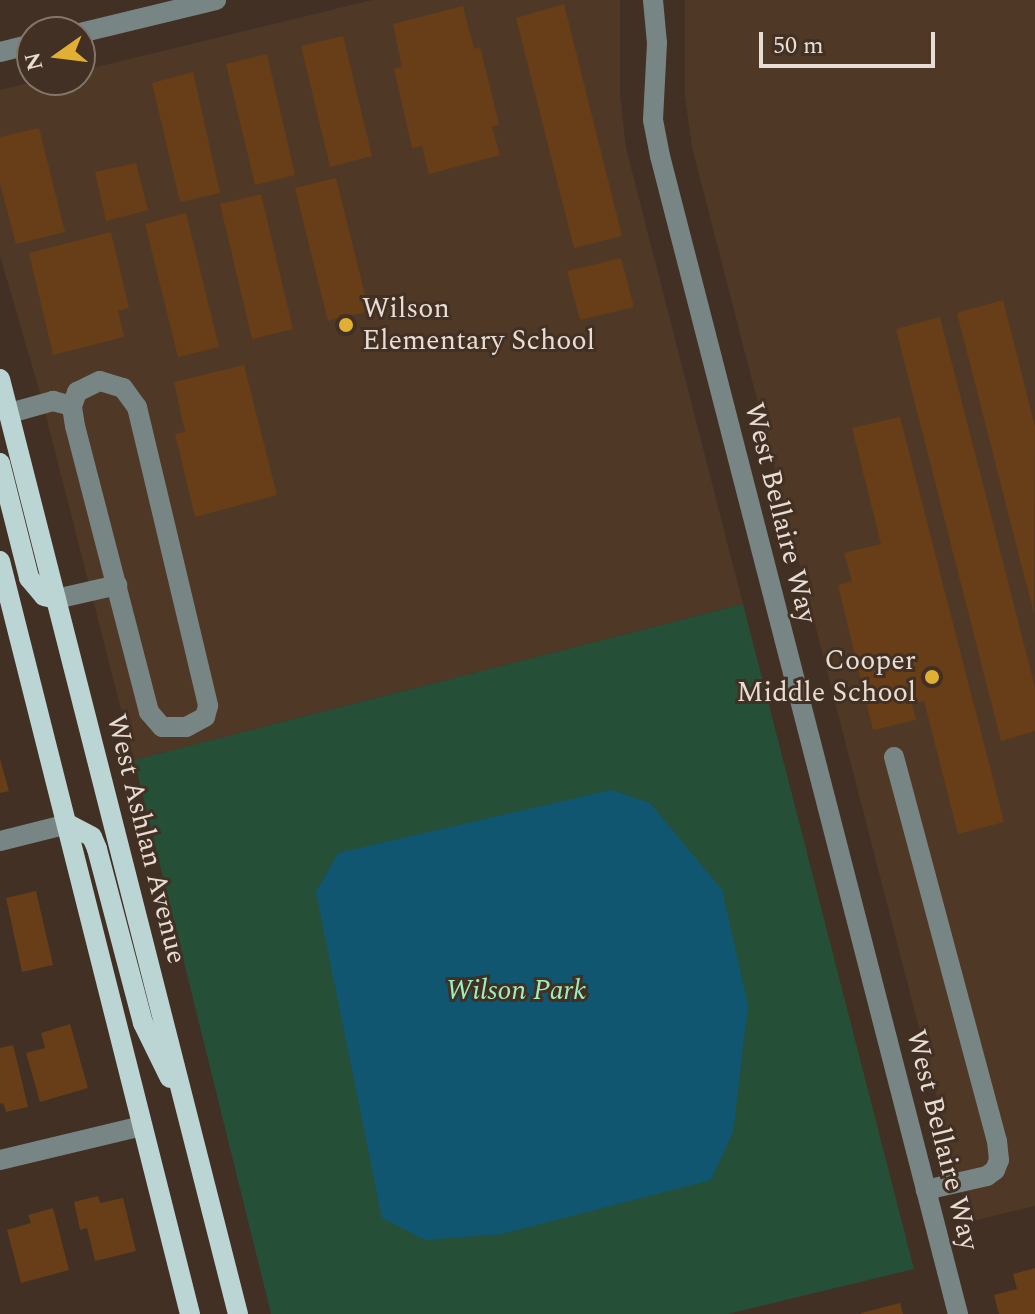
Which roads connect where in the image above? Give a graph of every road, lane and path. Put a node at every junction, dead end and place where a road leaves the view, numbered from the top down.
1 (216, 0) edge
2 (653, 0) edge
3 (96, 29) edge
4 (0, 379) edge
5 (72, 406) junction
6 (10, 413) junction
7 (0, 463) edge
8 (0, 561) edge
9 (117, 585) junction
10 (56, 599) junction
11 (894, 757) dead end
12 (68, 824) junction
13 (0, 841) edge
14 (188, 1114) junction
15 (142, 1126) junction
16 (0, 1160) edge
17 (926, 1190) junction
18 (190, 1314) edge
19 (238, 1314) edge
20 (958, 1314) edge

1 - 3 street
2 - 17 street, West Bellaire Way
4 - 6 main road, West Ashlan Avenue
5 - 6 street
5 - 9 street
5 - 9 street
6 - 10 main road, West Ashlan Avenue
7 - 10 main road
8 - 12 main road
9 - 10 street
10 - 14 main road, West Ashlan Avenue
11 - 17 street
12 - 13 street
12 - 14 main road
12 - 15 main road
14 - 19 main road, West Ashlan Avenue
15 - 16 street
15 - 18 main road
17 - 20 street, West Bellaire Way

